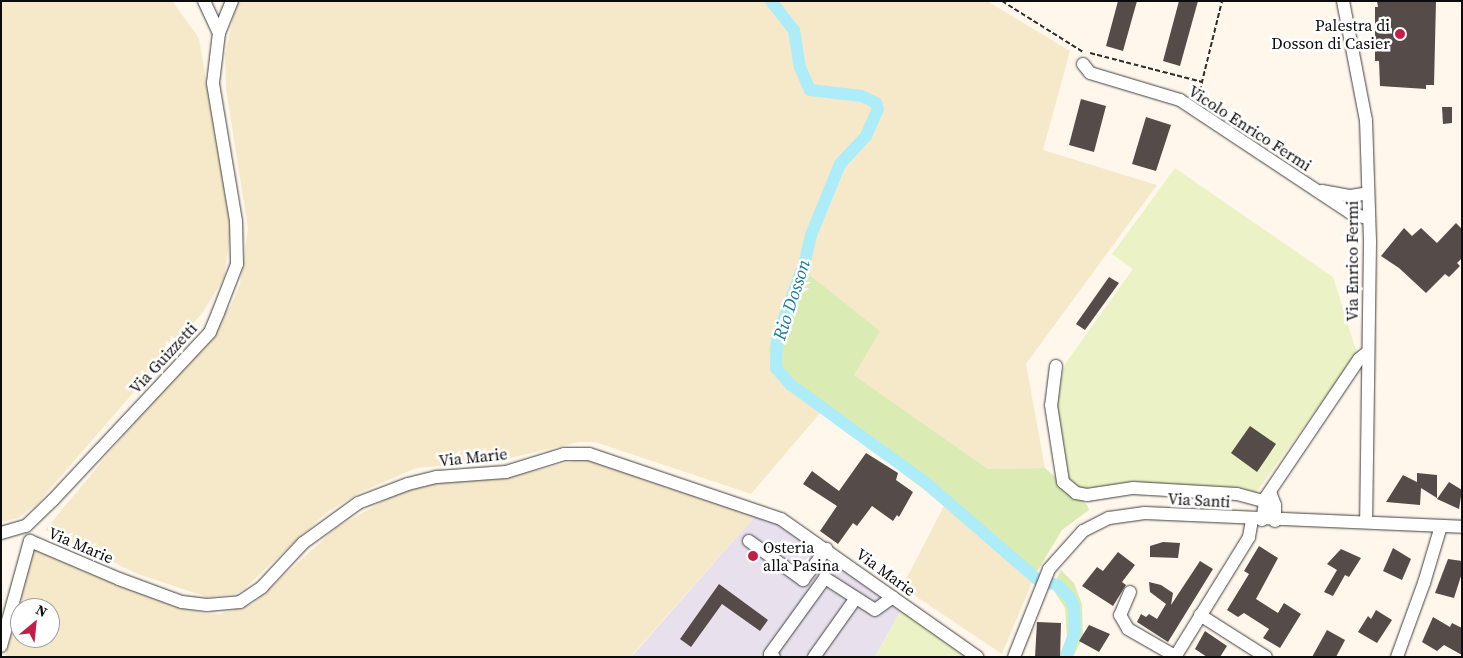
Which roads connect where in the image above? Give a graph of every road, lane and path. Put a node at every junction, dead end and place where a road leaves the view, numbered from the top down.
1 (205, 1) edge
2 (1002, 1) edge
3 (1222, 1) edge
4 (1343, 1) edge
5 (229, 3) edge
6 (219, 33) junction
7 (1083, 64) dead end
8 (1202, 82) junction
9 (1199, 100) dead end
10 (1315, 189) junction
11 (1368, 194) junction
12 (1368, 219) junction
13 (1368, 352) junction
14 (1056, 366) dead end
15 (1266, 497) junction
16 (1263, 520) junction
17 (1366, 522) junction
18 (26, 526) junction
19 (1441, 526) junction
20 (1462, 527) edge
21 (1, 533) edge
22 (30, 541) junction
23 (749, 541) dead end
24 (826, 549) junction
25 (1130, 592) dead end
26 (893, 597) junction
27 (856, 598) junction
28 (1200, 615) junction
29 (1, 646) edge
30 (774, 657) edge
31 (814, 657) edge
32 (977, 657) edge
33 (1014, 657) edge
34 (1175, 657) edge
35 (1266, 657) edge
36 (1396, 657) edge

1 - 5 street
1 - 6 street
2 - 8 path
3 - 8 path
4 - 11 street, Via Enrico Fermi
5 - 6 street, Via Guizzetti
6 - 18 street, Via Guizzetti
7 - 10 street, Vicolo Enrico Fermi
8 - 9 path
10 - 11 street, Vicolo Enrico Fermi
10 - 12 street, Vicolo Enrico Fermi
11 - 12 street, Via Enrico Fermi
12 - 13 street, Via Enrico Fermi
13 - 15 street
13 - 17 street, Via Enrico Fermi
14 - 15 street
15 - 16 street
16 - 17 street, Via Santi
16 - 28 street
16 - 33 street, Via Santi
17 - 19 street, Via Santi
18 - 21 street
18 - 22 street
19 - 20 street, Via Santi
19 - 36 street
22 - 24 street, Via Marie
22 - 29 street
23 - 24 street
24 - 26 street, Via Marie
25 - 34 street
26 - 27 street
26 - 32 street, Via Marie
27 - 30 street
27 - 31 street
28 - 34 street
28 - 35 street

